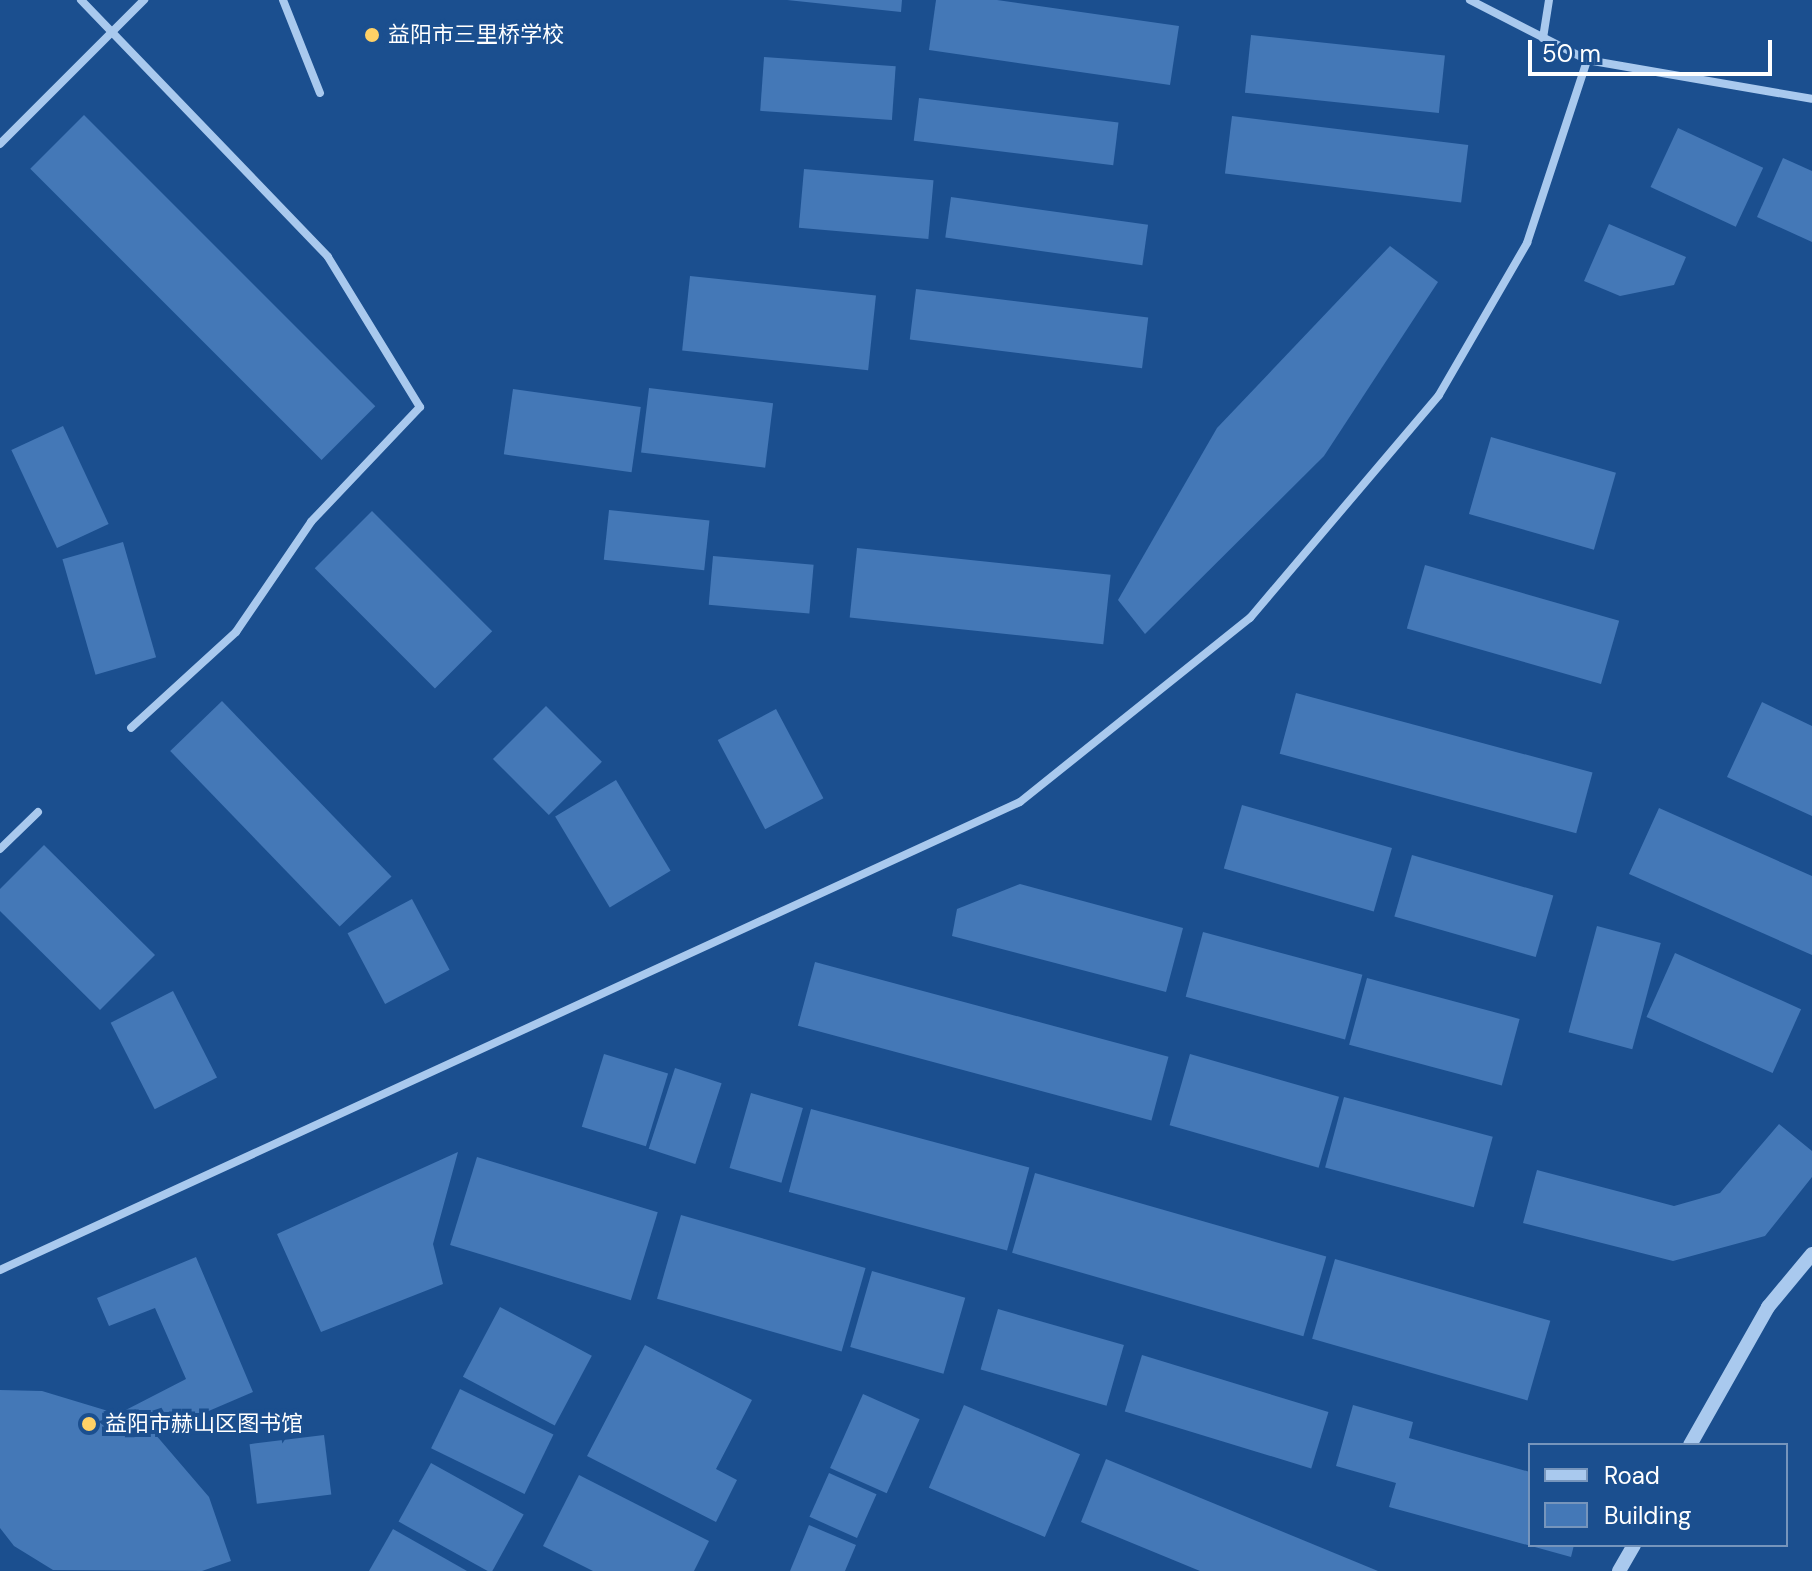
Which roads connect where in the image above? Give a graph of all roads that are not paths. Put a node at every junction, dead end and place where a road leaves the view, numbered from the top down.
1 (81, 0) edge
2 (144, 0) edge
3 (283, 0) edge
4 (1470, 0) edge
5 (1549, 0) edge
6 (112, 32) junction
7 (1543, 38) junction
8 (1587, 60) junction
9 (320, 93) dead end
10 (1812, 99) edge
11 (0, 144) edge
12 (131, 728) dead end
13 (38, 812) dead end
14 (0, 849) edge
15 (1812, 1254) edge
16 (0, 1270) edge
17 (1691, 1443) edge
18 (1633, 1547) edge
19 (1619, 1571) edge

1 - 6 street
2 - 6 street
3 - 9 street
4 - 7 street
5 - 7 street
6 - 11 street
6 - 12 street
7 - 8 street
8 - 10 street
8 - 16 street
13 - 14 street
15 - 17 street
18 - 19 street

